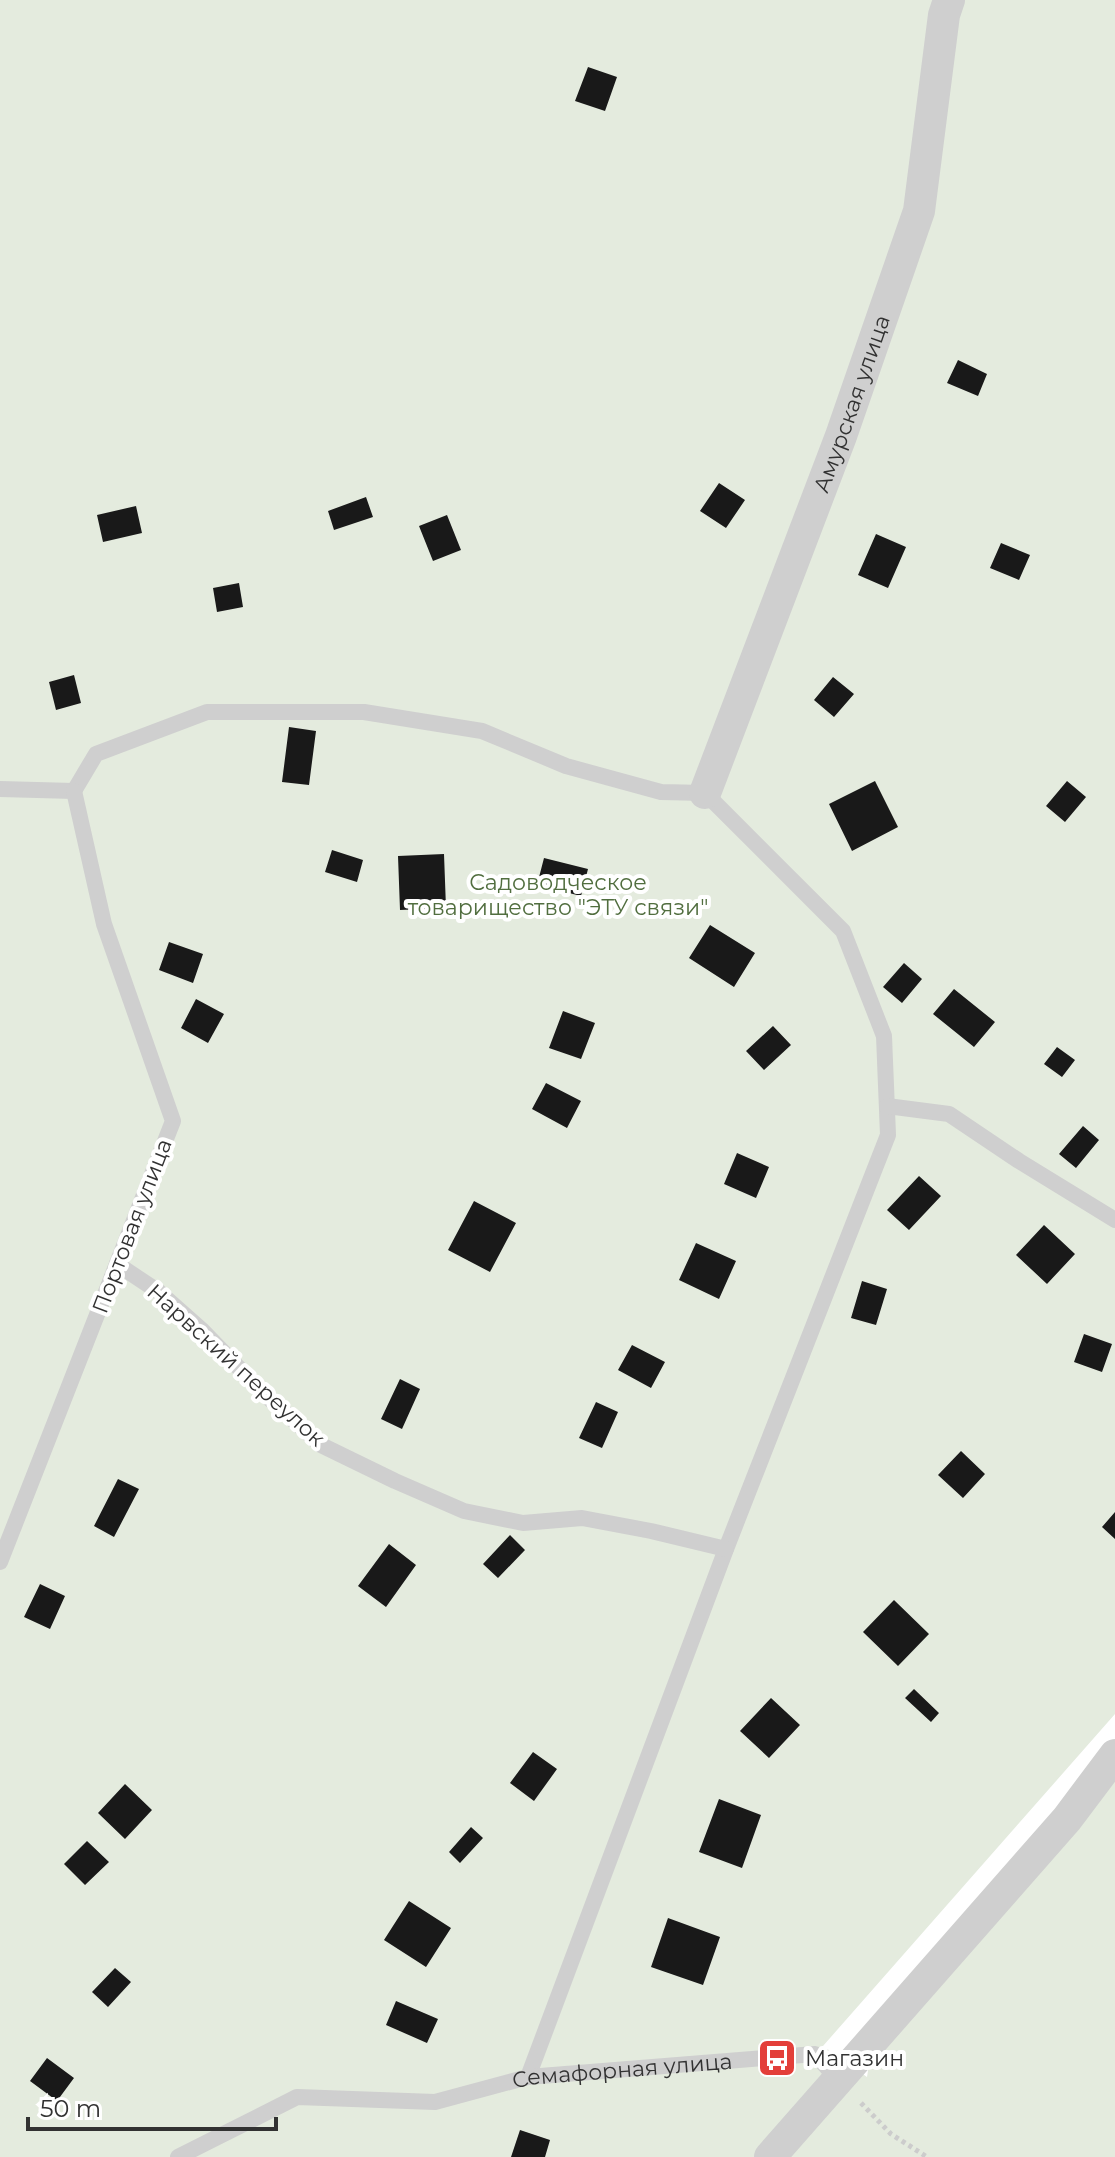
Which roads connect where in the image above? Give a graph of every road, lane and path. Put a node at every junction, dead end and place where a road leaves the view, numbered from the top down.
1 (949, 0) edge
2 (0, 789) edge
3 (74, 791) junction
4 (705, 793) junction
5 (887, 1106) junction
6 (1115, 1220) edge
7 (117, 1264) junction
8 (726, 1549) junction
9 (0, 1562) edge
10 (1115, 1755) edge
11 (528, 2077) junction
12 (838, 2080) junction
13 (178, 2157) edge
14 (770, 2157) edge
15 (927, 2157) edge

1 - 4 street, Амурская улица
2 - 3 lane
3 - 4 lane
3 - 7 lane, Портовая улица
4 - 5 lane
5 - 6 lane
5 - 8 lane
7 - 8 lane, Нарвский переулок
7 - 9 lane, Портовая улица
8 - 11 lane
10 - 12 street
11 - 12 lane, Семафорная улица
11 - 13 lane, Семафорная улица
12 - 14 street
12 - 15 path

